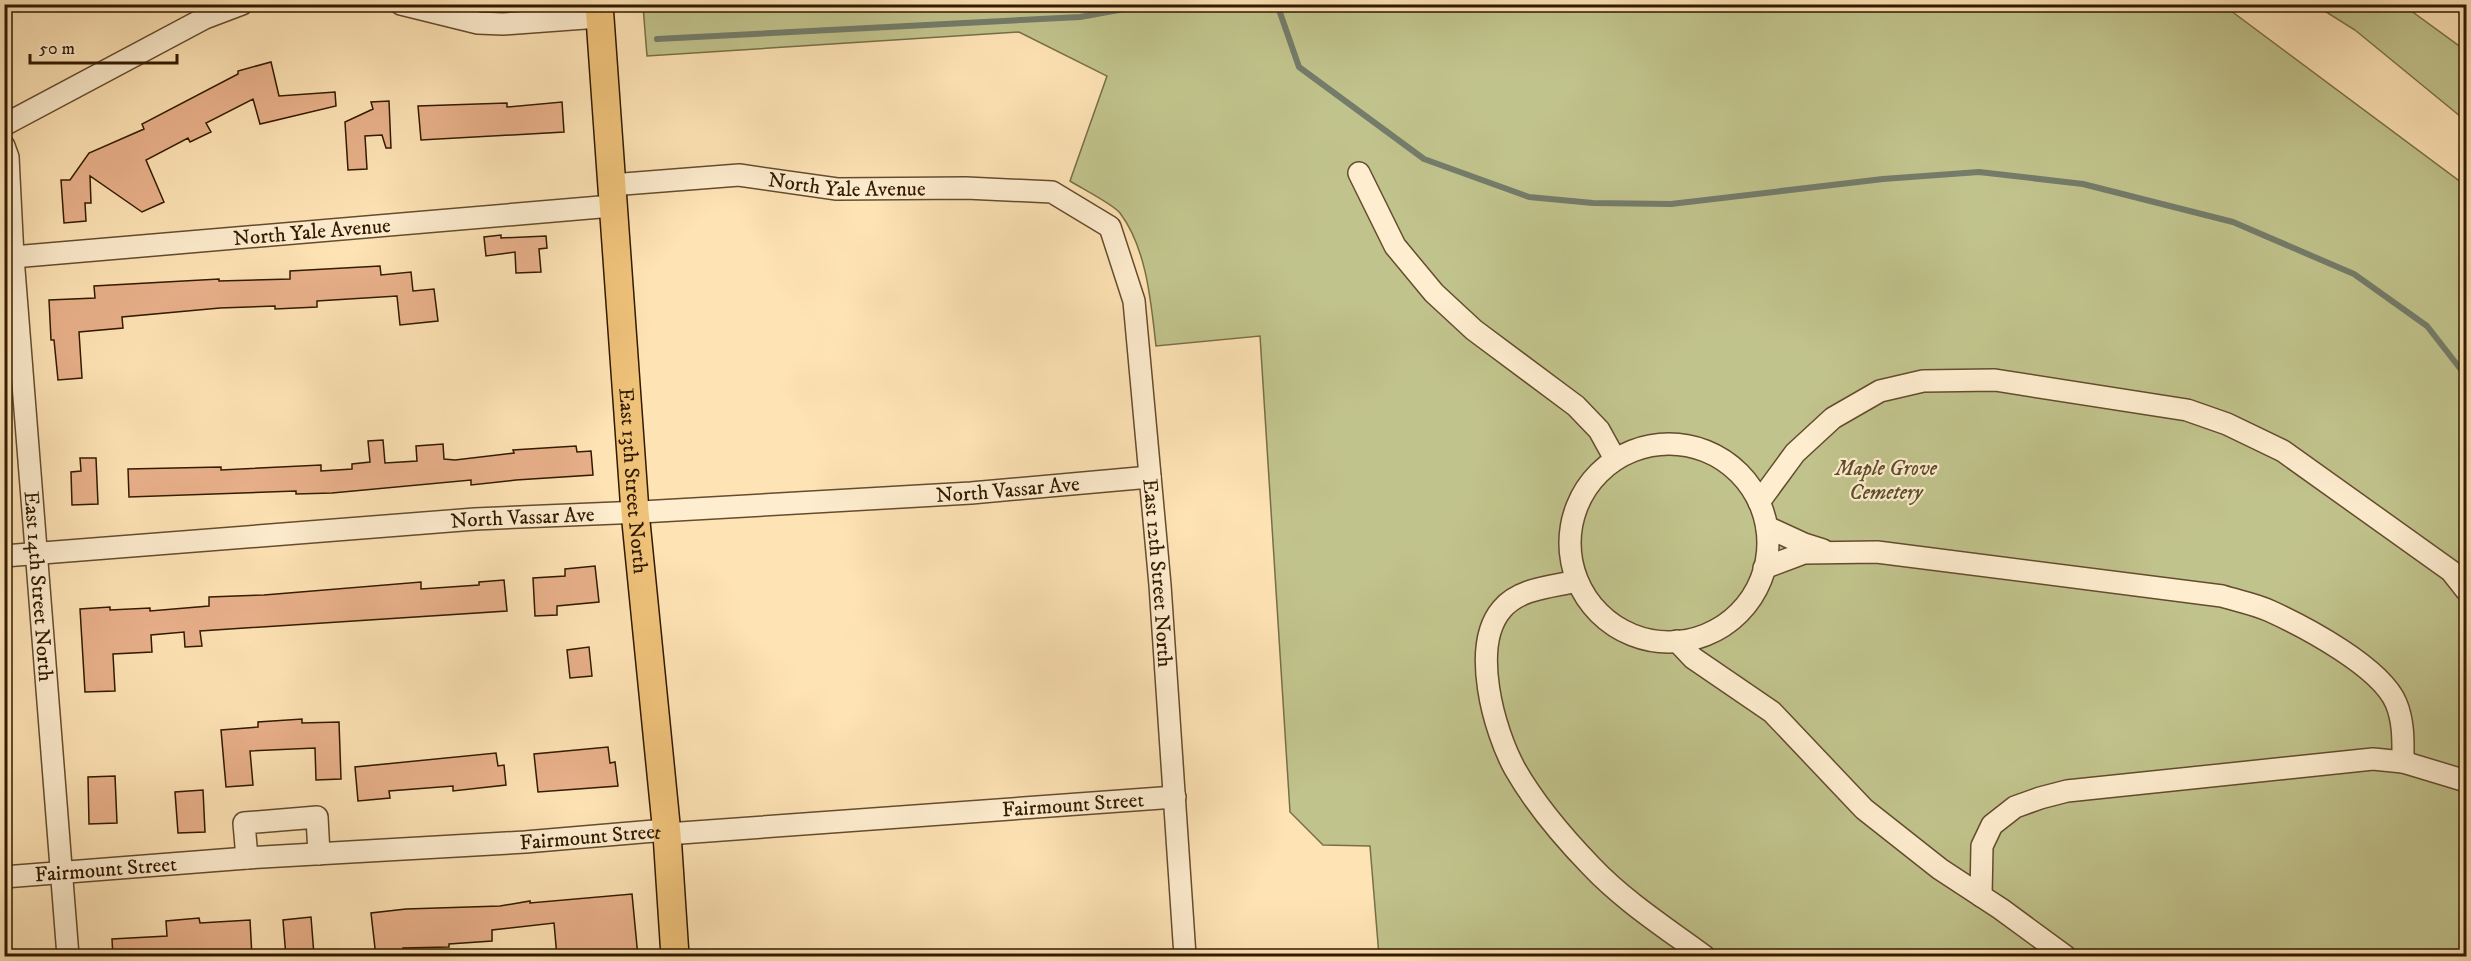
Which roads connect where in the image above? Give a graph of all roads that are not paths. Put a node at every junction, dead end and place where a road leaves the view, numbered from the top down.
1 (242, 4) edge
2 (401, 4) edge
3 (599, 11) edge
4 (4, 125) edge
5 (4, 146) edge
6 (1359, 173) dead end
7 (612, 196) junction
8 (1080, 209) joint
9 (13, 257) junction
10 (1615, 459) junction
11 (1150, 477) junction
12 (1759, 502) junction
13 (635, 512) junction
14 (1767, 526) junction
15 (1829, 552) junction
16 (37, 553) junction
17 (4, 556) edge
18 (1764, 568) junction
19 (1577, 581) junction
20 (2466, 590) edge
21 (1677, 641) junction
22 (2403, 762) junction
23 (2466, 781) edge
24 (1174, 797) junction
25 (667, 834) junction
26 (319, 854) junction
27 (247, 858) junction
28 (61, 873) junction
29 (4, 877) edge
30 (1981, 896) junction
31 (68, 957) edge
32 (675, 957) edge
33 (1185, 957) edge
34 (1704, 957) edge
35 (2065, 957) edge

1 - 4 street
2 - 3 street
3 - 7 main road, East 13th Street North
5 - 9 street, East 14th Street North
6 - 10 street
7 - 8 street, North Yale Avenue
7 - 9 street, North Yale Avenue
7 - 13 main road, East 13th Street North
8 - 11 street, East 12th Street North
9 - 16 street, East 14th Street North
10 - 12 street
10 - 19 street
11 - 13 street, North Vassar Ave
11 - 24 street, East 12th Street North
12 - 14 street
12 - 20 street
13 - 16 street, North Vassar Ave
13 - 25 main road, East 13th Street North
14 - 15 street
14 - 18 street
15 - 18 street
15 - 22 street
16 - 17 street, North Vassar Ave
16 - 28 street, East 14th Street North
18 - 21 street
19 - 21 street
19 - 34 street
21 - 30 street
22 - 23 street
22 - 30 street
24 - 25 street, Fairmount Street
24 - 33 street, East 12th Street North
25 - 26 street, Fairmount Street
25 - 32 main road, East 13th Street North
26 - 27 street, Fairmount Street
26 - 27 street
27 - 28 street, Fairmount Street
28 - 29 street, Fairmount Street
28 - 31 street, East 14th Street North
30 - 35 street

